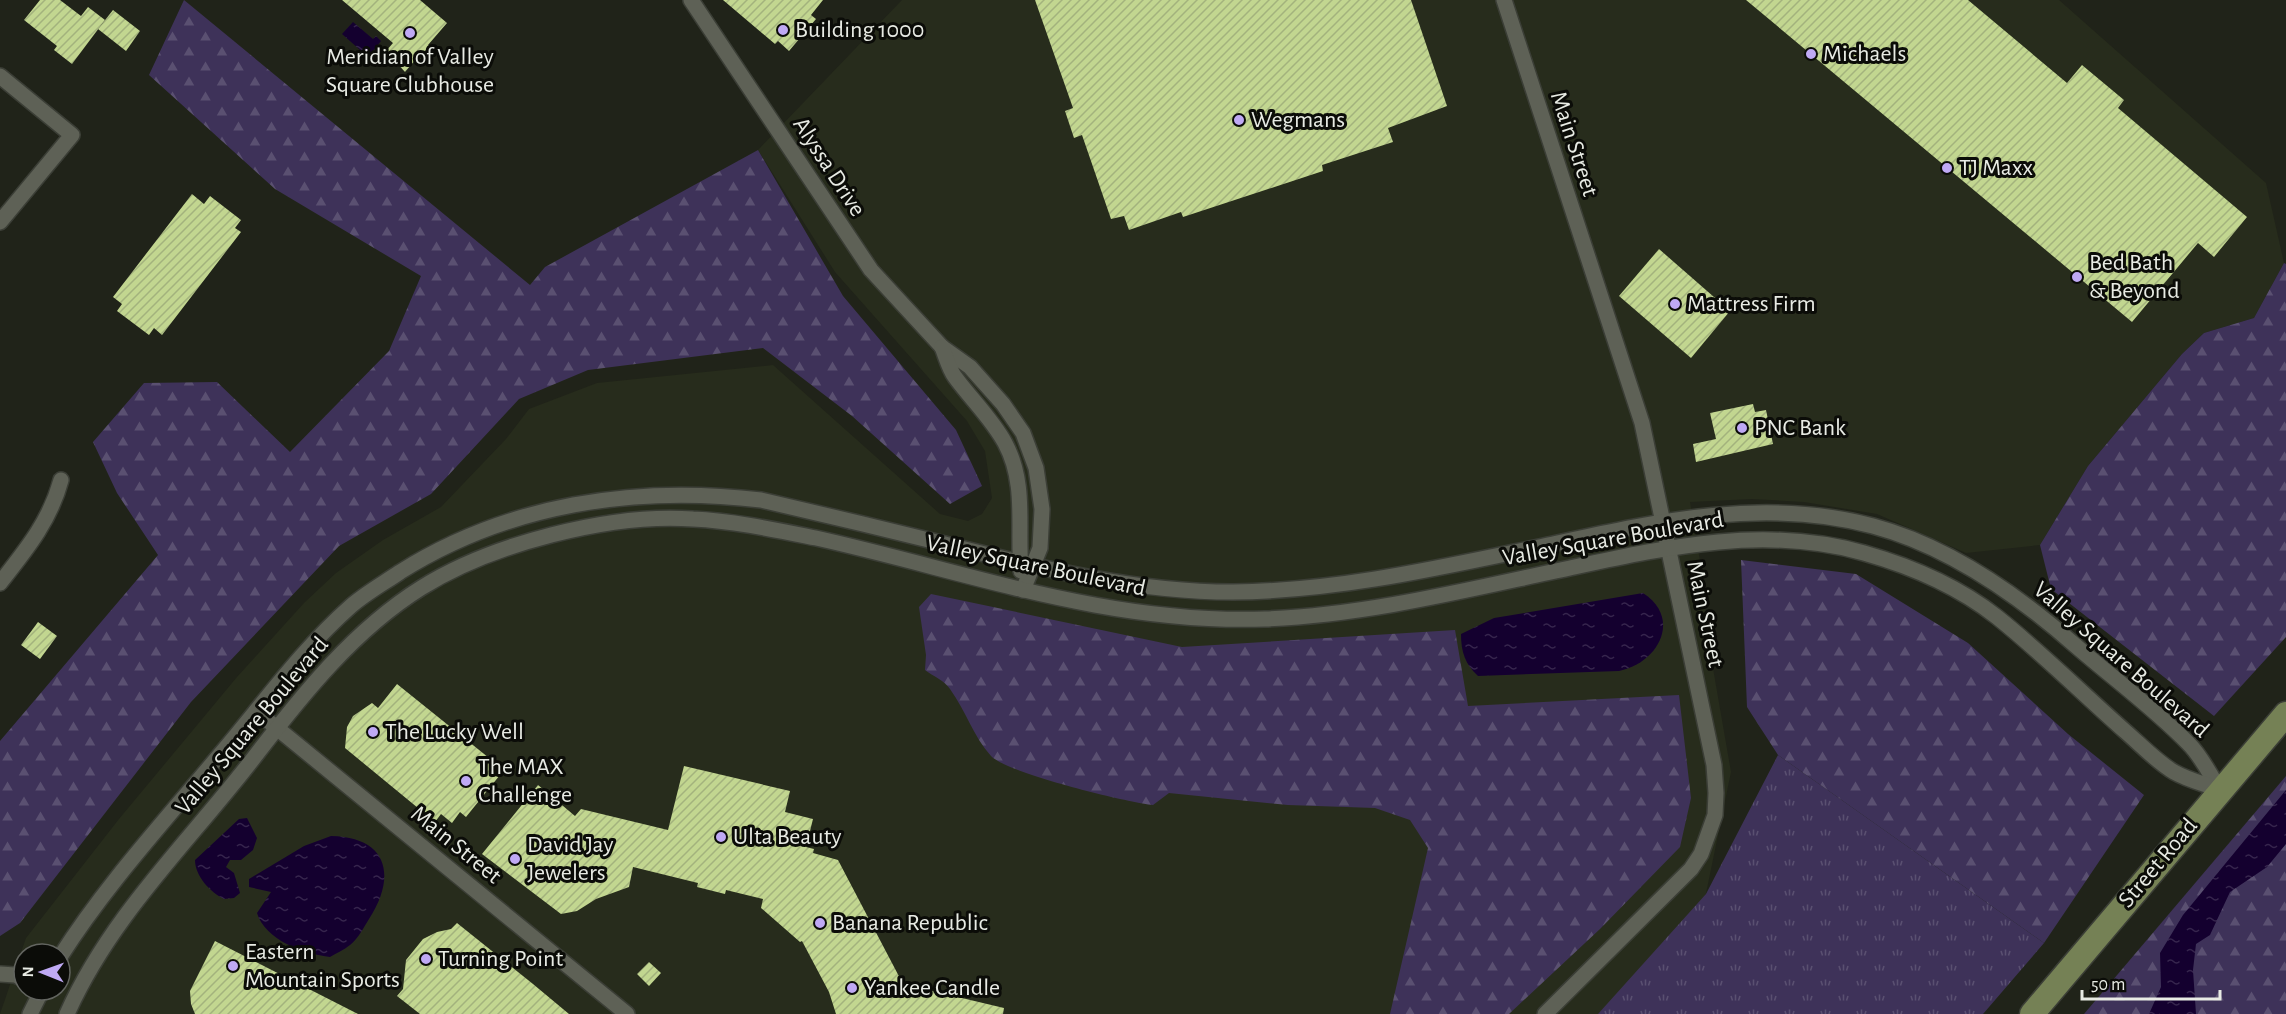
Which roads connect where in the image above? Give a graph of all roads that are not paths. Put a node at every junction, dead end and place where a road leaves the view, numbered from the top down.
1 (691, 0) edge
2 (1503, 0) edge
3 (0, 76) edge
4 (0, 222) edge
5 (61, 480) dead end
6 (1663, 522) junction
7 (1668, 548) junction
8 (1027, 564) junction
9 (0, 583) edge
10 (1023, 590) junction
11 (256, 711) junction
12 (2286, 714) edge
13 (275, 727) junction
14 (2220, 790) junction
15 (70, 942) edge
16 (66, 1014) edge
17 (627, 1014) edge
18 (1545, 1014) edge
19 (2032, 1014) edge

1 - 8 street, Alyssa Drive
2 - 6 street, Main Street
3 - 4 street
5 - 9 street
6 - 7 street, Main Street
6 - 8 street, Valley Square Boulevard
6 - 14 street, Valley Square Boulevard
7 - 10 street, Valley Square Boulevard
7 - 14 street, Valley Square Boulevard
7 - 18 street, Main Street
8 - 10 street, Alyssa Drive
8 - 11 street, Valley Square Boulevard
10 - 13 street, Valley Square Boulevard
11 - 13 street, Main Street
11 - 15 street, Valley Square Boulevard
12 - 14 main road, Street Road
13 - 16 street, Valley Square Boulevard
13 - 17 street, Main Street
14 - 19 main road, Street Road

